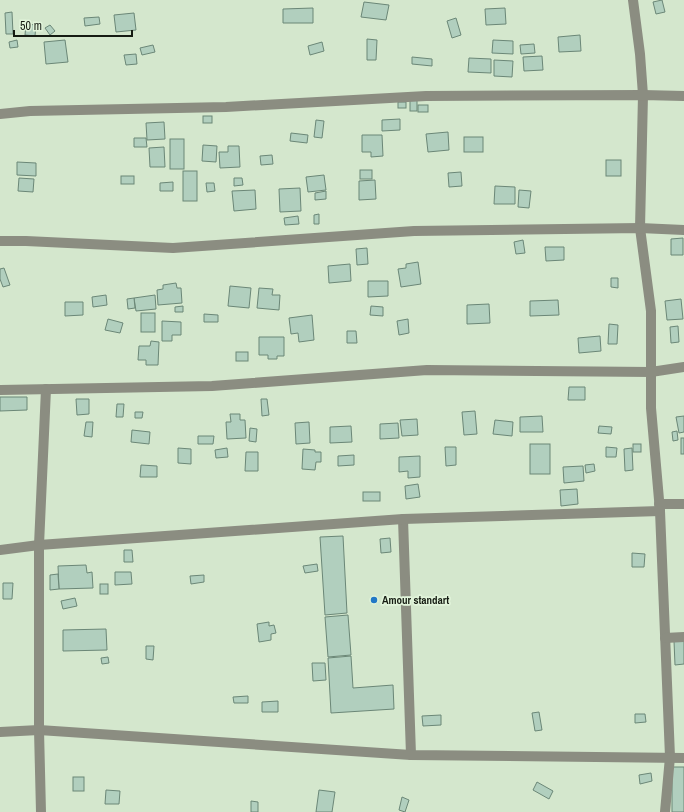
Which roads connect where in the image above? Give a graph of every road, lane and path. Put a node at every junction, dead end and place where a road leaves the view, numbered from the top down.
1 (633, 0) edge
2 (643, 95) junction
3 (684, 96) edge
4 (0, 114) edge
5 (640, 228) junction
6 (684, 230) edge
7 (0, 241) edge
8 (684, 367) edge
9 (651, 372) junction
10 (46, 389) junction
11 (0, 390) edge
12 (684, 504) edge
13 (659, 508) junction
14 (403, 518) junction
15 (39, 544) junction
16 (0, 550) edge
17 (684, 637) edge
18 (665, 638) junction
19 (39, 730) junction
20 (0, 732) edge
21 (411, 755) junction
22 (670, 757) junction
23 (684, 758) edge
24 (40, 812) edge
25 (665, 812) edge

1 - 2 street
2 - 3 street
2 - 4 street
2 - 5 street
5 - 6 street
5 - 7 street
5 - 9 street
8 - 9 street
9 - 10 street
9 - 13 street
10 - 11 street
10 - 15 street
12 - 13 street
13 - 14 street
13 - 18 street
14 - 15 street
14 - 21 street
15 - 16 street
15 - 19 street
17 - 18 street
18 - 22 street
19 - 20 street
19 - 21 street
19 - 24 street
21 - 22 street
22 - 23 street
22 - 25 street

